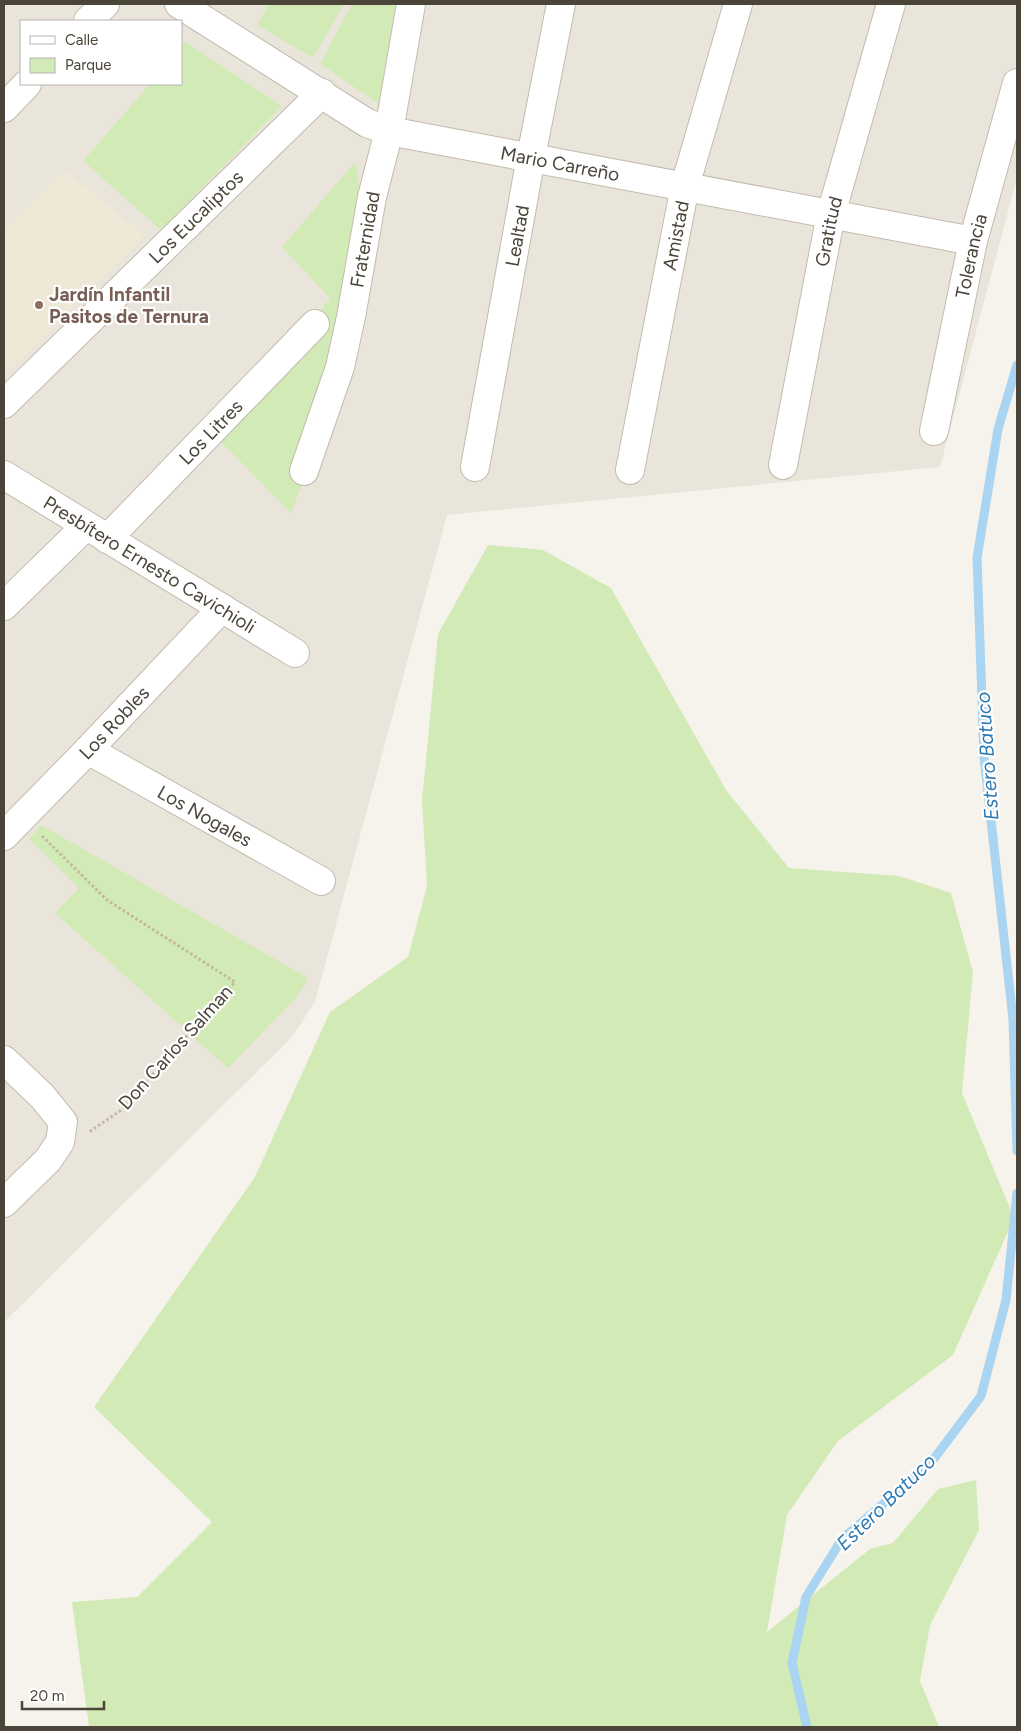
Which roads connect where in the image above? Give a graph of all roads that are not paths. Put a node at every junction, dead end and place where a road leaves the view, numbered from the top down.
1 (105, 4) edge
2 (178, 4) edge
3 (411, 4) edge
4 (561, 4) edge
5 (738, 4) edge
6 (891, 4) edge
7 (89, 20) edge
8 (1017, 83) edge
9 (26, 85) edge
10 (322, 93) junction
11 (4, 108) edge
12 (389, 131) junction
13 (531, 157) junction
14 (685, 186) junction
15 (831, 214) junction
16 (973, 241) junction
17 (315, 324) dead end
18 (4, 404) edge
19 (934, 431) dead end
20 (783, 465) dead end
21 (476, 468) dead end
22 (304, 470) dead end
23 (630, 470) dead end
24 (4, 475) edge
25 (96, 533) junction
26 (4, 606) edge
27 (222, 608) junction
28 (295, 653) dead end
29 (88, 750) junction
30 (13, 827) edge
31 (321, 881) dead end
32 (4, 1060) edge
33 (4, 1203) edge

1 - 7 street
2 - 10 street, Mario Carreño
3 - 12 street, Fraternidad
4 - 13 street, Lealtad
5 - 14 street, Amistad
6 - 15 street, Gratitud
8 - 16 street, Tolerancia
9 - 11 street
10 - 12 street, Mario Carreño
10 - 18 street, Los Eucaliptos
12 - 13 street, Mario Carreño
12 - 22 street, Fraternidad
13 - 14 street, Mario Carreño
13 - 21 street, Lealtad
14 - 15 street, Mario Carreño
14 - 23 street, Amistad
15 - 16 street, Mario Carreño
15 - 20 street, Gratitud
16 - 19 street, Tolerancia
17 - 25 street, Los Litres
24 - 25 street, Presbítero Ernesto Cavichioli
25 - 26 street, Los Litres
25 - 27 street, Presbítero Ernesto Cavichioli
27 - 28 street, Presbítero Ernesto Cavichioli
27 - 29 street, Los Robles
29 - 30 street, Los Robles
29 - 31 street, Los Nogales
32 - 33 street

